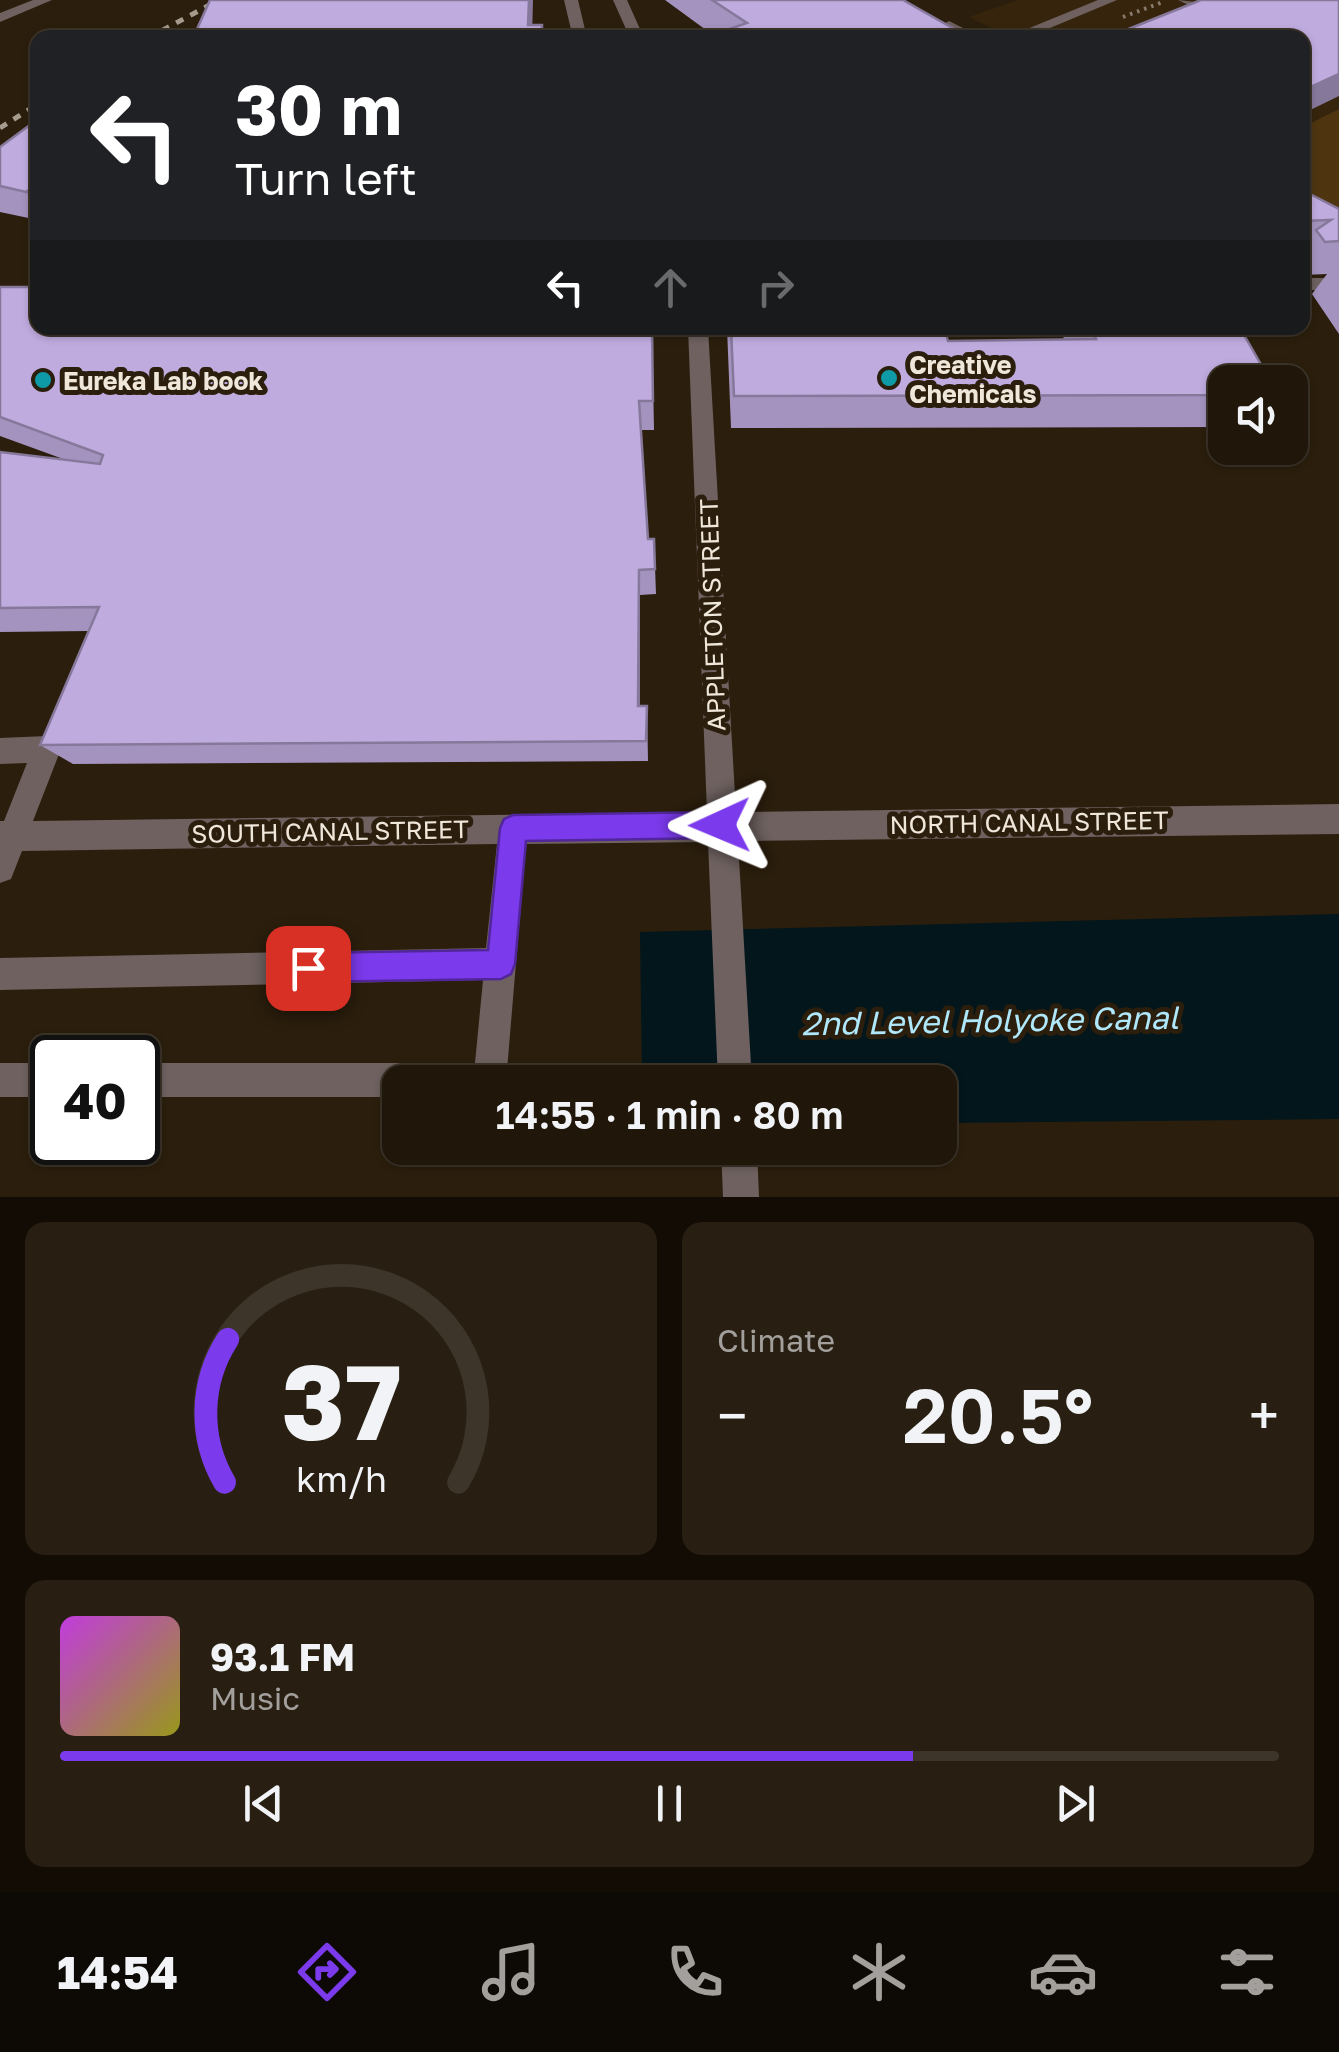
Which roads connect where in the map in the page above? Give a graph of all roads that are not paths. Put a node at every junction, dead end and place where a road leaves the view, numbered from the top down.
1 (45, 0) edge
2 (571, 0) edge
3 (620, 0) edge
4 (1110, 0) edge
5 (1185, 0) edge
6 (1227, 0) edge
7 (0, 18) edge
8 (949, 26) edge
9 (578, 30) edge
10 (633, 30) edge
11 (957, 30) edge
12 (1033, 30) edge
13 (1310, 284) edge
14 (1339, 284) edge
15 (698, 335) edge
16 (0, 751) edge
17 (1339, 819) edge
18 (720, 825) junction
19 (513, 828) junction
20 (6, 836) edge
21 (0, 868) edge
22 (501, 964) junction
23 (0, 974) edge
24 (734, 1065) edge
25 (0, 1080) edge
26 (30, 1080) edge
27 (160, 1080) edge
28 (740, 1165) edge
29 (741, 1197) edge

1 - 7 street
2 - 9 street
3 - 10 street
4 - 12 street
5 - 6 street
8 - 11 street
13 - 14 street
15 - 18 street, APPLETON STREET
16 - 20 street
17 - 18 street, NORTH CANAL STREET
18 - 19 street, SOUTH CANAL STREET
18 - 24 street, APPLETON STREET
19 - 20 street, SOUTH CANAL STREET
19 - 22 street
20 - 21 street
22 - 23 street
22 - 27 street
25 - 26 street
28 - 29 street

